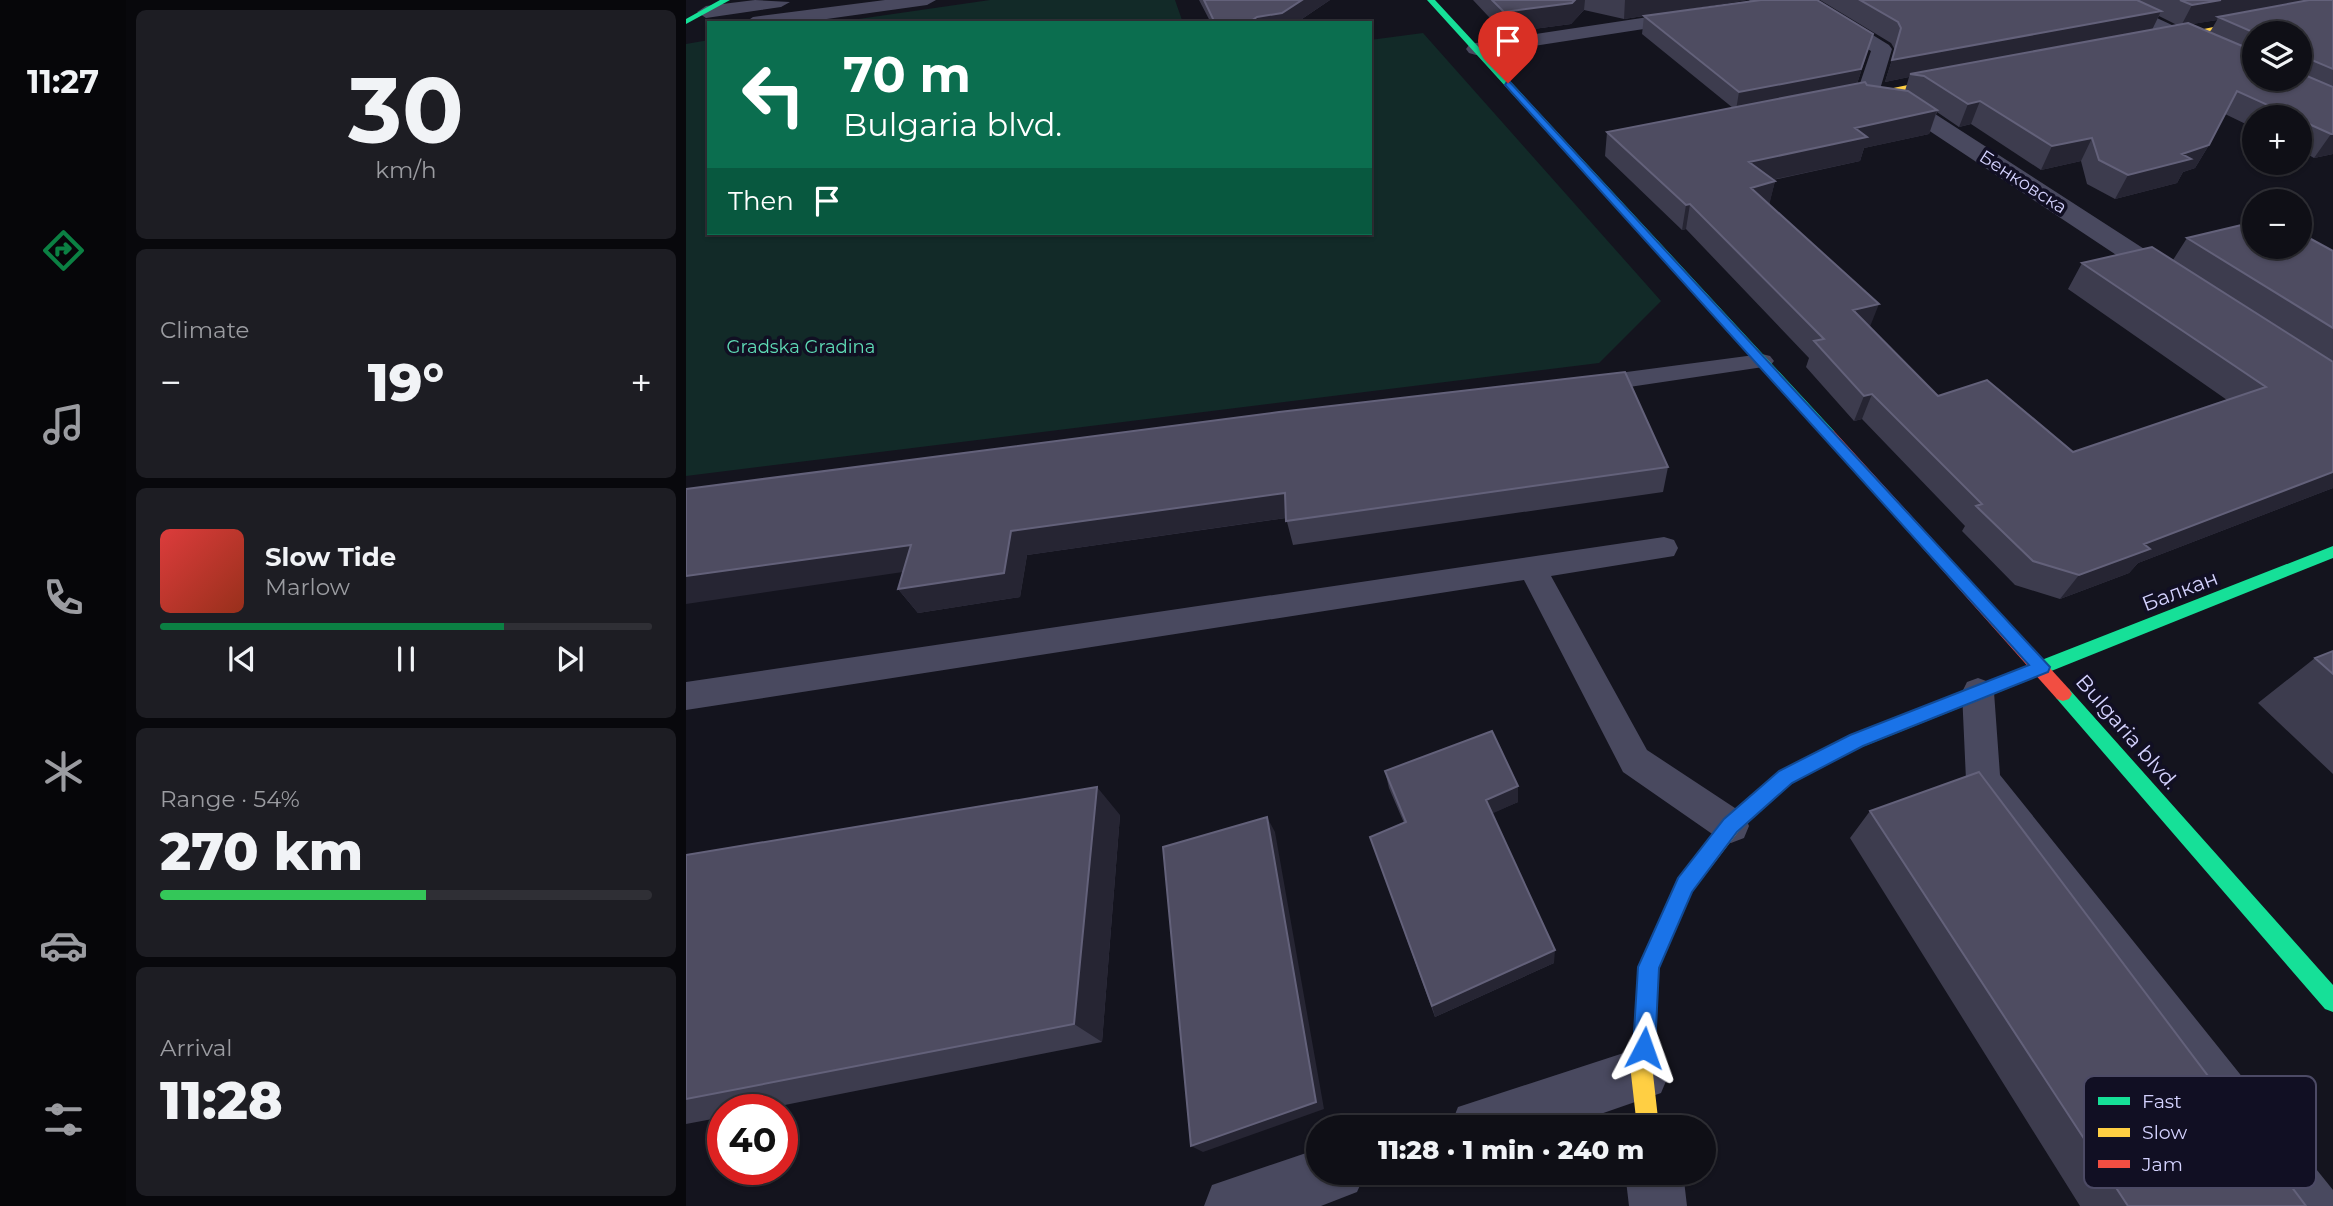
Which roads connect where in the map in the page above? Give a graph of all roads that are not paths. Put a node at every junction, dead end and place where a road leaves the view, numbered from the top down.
1 (726, 0) edge
2 (800, 0) edge
3 (927, 0) edge
4 (1431, 0) edge
5 (2103, 0) edge
6 (1754, 5) edge
7 (2333, 5) edge
8 (1711, 14) edge
9 (707, 20) edge
10 (768, 21) edge
11 (686, 22) edge
12 (686, 32) edge
13 (2178, 35) junction
14 (2137, 43) edge
15 (1476, 49) junction
16 (2242, 65) edge
17 (1975, 74) edge
18 (1867, 95) junction
19 (1827, 102) edge
20 (2195, 295) edge
21 (1762, 361) junction
22 (1561, 389) edge
23 (1664, 548) dead end
24 (2329, 559) edge
25 (1532, 568) junction
26 (2042, 667) junction
27 (1978, 692) junction
28 (686, 696) edge
29 (1731, 826) junction
30 (2333, 1001) edge
31 (1642, 1074) junction
32 (2215, 1076) edge
33 (1515, 1115) edge
34 (1647, 1115) edge
35 (1306, 1182) edge
36 (1656, 1185) edge
37 (2303, 1188) edge
38 (1233, 1206) edge
39 (1658, 1206) edge
40 (2317, 1206) edge

1 - 9 street
2 - 9 street
3 - 10 street
4 - 15 street, Bulgaria blvd.
5 - 13 street
6 - 18 street
7 - 13 street
8 - 15 street
9 - 11 street
9 - 12 street
13 - 14 street
13 - 16 street
15 - 21 street, Bulgaria blvd.
17 - 18 street
18 - 19 street
18 - 20 street, Бенковска
21 - 22 lane
21 - 26 street, Bulgaria blvd.
23 - 25 lane
24 - 26 street, Балкан
25 - 28 lane
25 - 29 lane
26 - 27 street, Балкан
26 - 30 street, Bulgaria blvd.
27 - 29 street, Балкан
27 - 32 lane
29 - 31 street, Балкан
31 - 33 street
31 - 34 street, Балкан
35 - 38 street
36 - 39 street
37 - 40 lane

